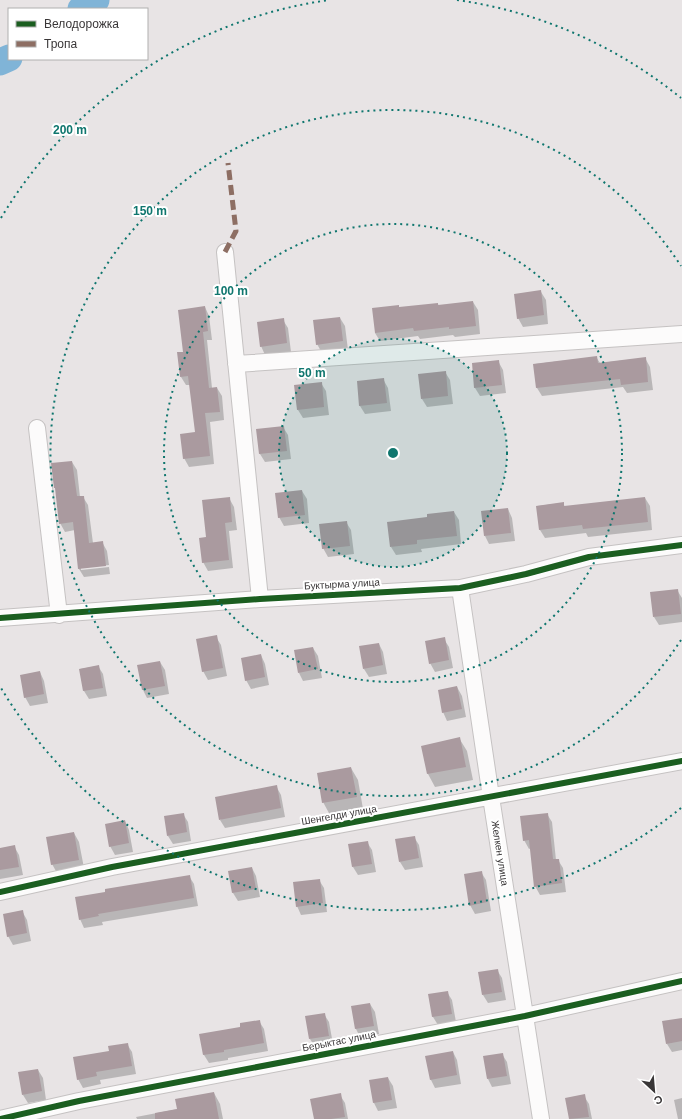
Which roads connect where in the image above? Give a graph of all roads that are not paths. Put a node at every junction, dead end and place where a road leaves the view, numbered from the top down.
1 (225, 252) dead end
2 (682, 334) edge
3 (236, 364) junction
4 (37, 428) dead end
5 (682, 545) edge
6 (460, 588) junction
7 (260, 599) junction
8 (59, 614) junction
9 (0, 618) edge
10 (682, 761) edge
11 (491, 797) junction
12 (0, 892) edge
13 (682, 981) edge
14 (525, 1016) junction
15 (0, 1119) edge
16 (541, 1119) edge

1 - 3 street
2 - 3 street
3 - 7 street
4 - 8 street
5 - 6 street, Буктырма улица
6 - 7 street, Буктырма улица
6 - 11 street, Желкен улица
7 - 8 street, Буктырма улица
8 - 9 street, Буктырма улица
10 - 11 street, Шенгелди улица
11 - 12 street, Шенгелди улица
11 - 14 street, Желкен улица
13 - 14 street, Берыктас улица
14 - 15 street, Берыктас улица
14 - 16 street, Желкен улица

